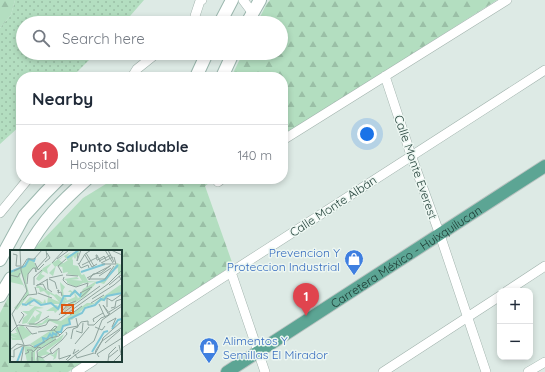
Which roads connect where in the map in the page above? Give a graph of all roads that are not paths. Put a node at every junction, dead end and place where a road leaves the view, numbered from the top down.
1 (202, 0) edge
2 (232, 0) edge
3 (243, 0) edge
4 (260, 0) edge
5 (507, 0) edge
6 (195, 16) edge
7 (224, 16) edge
8 (249, 16) edge
9 (251, 16) edge
10 (148, 60) edge
11 (204, 60) edge
12 (228, 60) edge
13 (545, 70) edge
14 (135, 72) edge
15 (198, 72) edge
16 (224, 72) edge
17 (385, 76) junction
18 (288, 137) edge
19 (411, 155) junction
20 (545, 166) edge
21 (24, 184) edge
22 (54, 184) edge
23 (81, 184) edge
24 (0, 213) edge
25 (440, 235) junction
26 (27, 250) edge
27 (0, 260) edge
28 (545, 266) edge
29 (231, 272) junction
30 (10, 280) edge
31 (512, 288) edge
32 (0, 296) edge
33 (497, 298) edge
34 (468, 317) junction
35 (122, 342) edge
36 (258, 352) junction
37 (91, 362) edge
38 (545, 362) edge
39 (76, 372) edge
40 (227, 372) edge
41 (265, 372) edge
42 (383, 372) edge
43 (486, 372) edge
44 (528, 372) edge

1 - 6 street
2 - 7 street
3 - 8 street
4 - 9 street
5 - 17 street
10 - 14 street
11 - 15 street
12 - 16 street
13 - 19 street, Calle Monte Albán
17 - 18 street
17 - 19 street, Calle Monte Everest
19 - 25 street, Calle Monte Everest
19 - 29 street, Calle Monte Albán
20 - 25 main road, Carretera México - Huixquilucan
21 - 24 street
22 - 27 street
23 - 26 street
25 - 34 street, Calle Monte Everest
25 - 36 main road, Carretera México - Huixquilucan
28 - 31 street
29 - 35 street, Calle Monte Albán
29 - 36 street
30 - 32 street
33 - 34 street
34 - 42 street
34 - 43 street, Calle Monte Everest
36 - 40 main road, Carretera México - Huixquilucan
36 - 41 street
37 - 39 street
38 - 44 street

